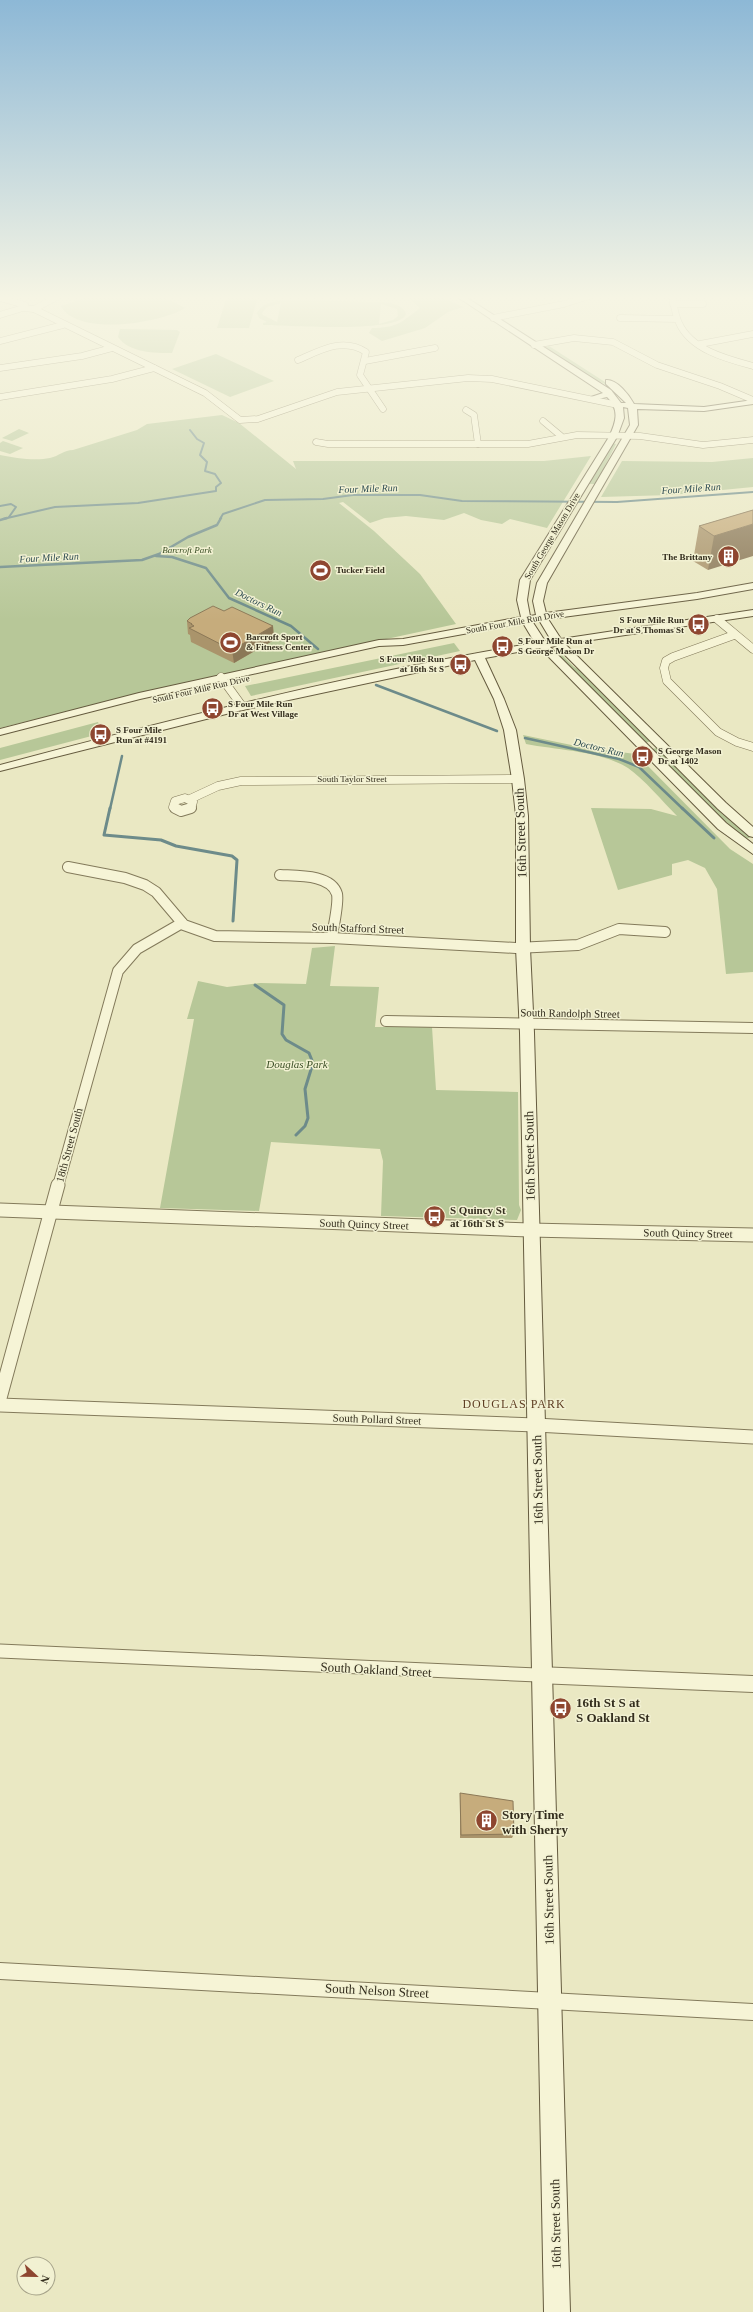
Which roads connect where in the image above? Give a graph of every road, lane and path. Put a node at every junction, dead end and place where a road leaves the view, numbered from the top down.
1 (219, 404) edge
2 (300, 404) edge
3 (380, 404) edge
4 (618, 404) joint
5 (743, 404) edge
6 (632, 406) junction
7 (383, 409) dead end
8 (466, 410) dead end
9 (543, 421) dead end
10 (561, 436) junction
11 (628, 436) junction
12 (613, 437) junction
13 (753, 440) edge
14 (316, 442) dead end
15 (478, 444) junction
16 (753, 582) edge
17 (753, 586) edge
18 (627, 604) junction
19 (753, 613) edge
20 (541, 617) junction
21 (525, 619) junction
22 (717, 619) junction
23 (734, 635) junction
24 (558, 643) junction
25 (543, 645) junction
26 (753, 649) edge
27 (479, 656) junction
28 (224, 680) junction
29 (242, 706) junction
30 (0, 732) edge
31 (0, 739) edge
32 (659, 743) junction
33 (753, 746) edge
34 (644, 747) junction
35 (0, 768) edge
36 (518, 780) junction
37 (190, 799) dead end
38 (753, 833) edge
39 (751, 847) edge
40 (68, 867) dead end
41 (280, 875) dead end
42 (182, 923) junction
43 (665, 932) dead end
44 (332, 938) junction
45 (523, 948) junction
46 (386, 1021) dead end
47 (526, 1024) junction
48 (753, 1028) edge
49 (0, 1210) edge
50 (50, 1212) junction
51 (530, 1230) junction
52 (753, 1235) edge
53 (0, 1398) edge
54 (0, 1405) edge
55 (536, 1425) junction
56 (753, 1437) edge
57 (0, 1651) edge
58 (542, 1676) junction
59 (753, 1684) edge
60 (0, 1971) edge
61 (550, 1999) junction
62 (753, 2012) edge
63 (557, 2312) edge

1 - 2 street
3 - 7 street
4 - 6 main road
4 - 12 main road, South George Mason Drive
5 - 6 main road
6 - 11 main road, South George Mason Drive
8 - 15 street
9 - 10 street
10 - 12 street
10 - 15 street
11 - 12 street
11 - 13 street
11 - 20 main road, South George Mason Drive
12 - 21 main road, South George Mason Drive
14 - 15 street
16 - 18 main road, South Four Mile Run Drive
17 - 18 main road, South Four Mile Run Drive
18 - 20 main road, South Four Mile Run Drive
19 - 22 main road
20 - 21 main road, South Four Mile Run Drive
20 - 24 main road, South George Mason Drive
21 - 25 main road, South George Mason Drive
21 - 28 main road, South Four Mile Run Drive
22 - 23 street
22 - 24 main road
23 - 26 street
23 - 33 street
24 - 25 main road
24 - 32 main road, South George Mason Drive
25 - 27 main road
25 - 34 main road, South George Mason Drive
27 - 29 main road
27 - 36 main road, 16th Street South
28 - 29 street
28 - 30 main road, South Four Mile Run Drive
28 - 31 main road, South Four Mile Run Drive
29 - 35 main road
32 - 34 main road
32 - 38 main road, South George Mason Drive
34 - 39 main road, South George Mason Drive
36 - 37 street, South Taylor Street
36 - 45 main road, 16th Street South
40 - 42 street, South Stafford Street
41 - 44 street
42 - 44 street, South Stafford Street
42 - 50 street, 18th Street South
43 - 45 street, South Stafford Street
44 - 45 street, South Stafford Street
45 - 47 main road, 16th Street South
46 - 47 street, South Randolph Street
47 - 48 street, South Randolph Street
47 - 51 main road, 16th Street South
49 - 50 street, South Quincy Street
50 - 51 street, South Quincy Street
50 - 53 street, 18th Street South
51 - 52 street, South Quincy Street
51 - 55 main road, 16th Street South
54 - 55 street, South Pollard Street
55 - 56 street, South Pollard Street
55 - 58 main road, 16th Street South
57 - 58 street, South Oakland Street
58 - 59 street, South Oakland Street
58 - 61 main road, 16th Street South
60 - 61 street, South Nelson Street
61 - 62 street, South Nelson Street
61 - 63 main road, 16th Street South

